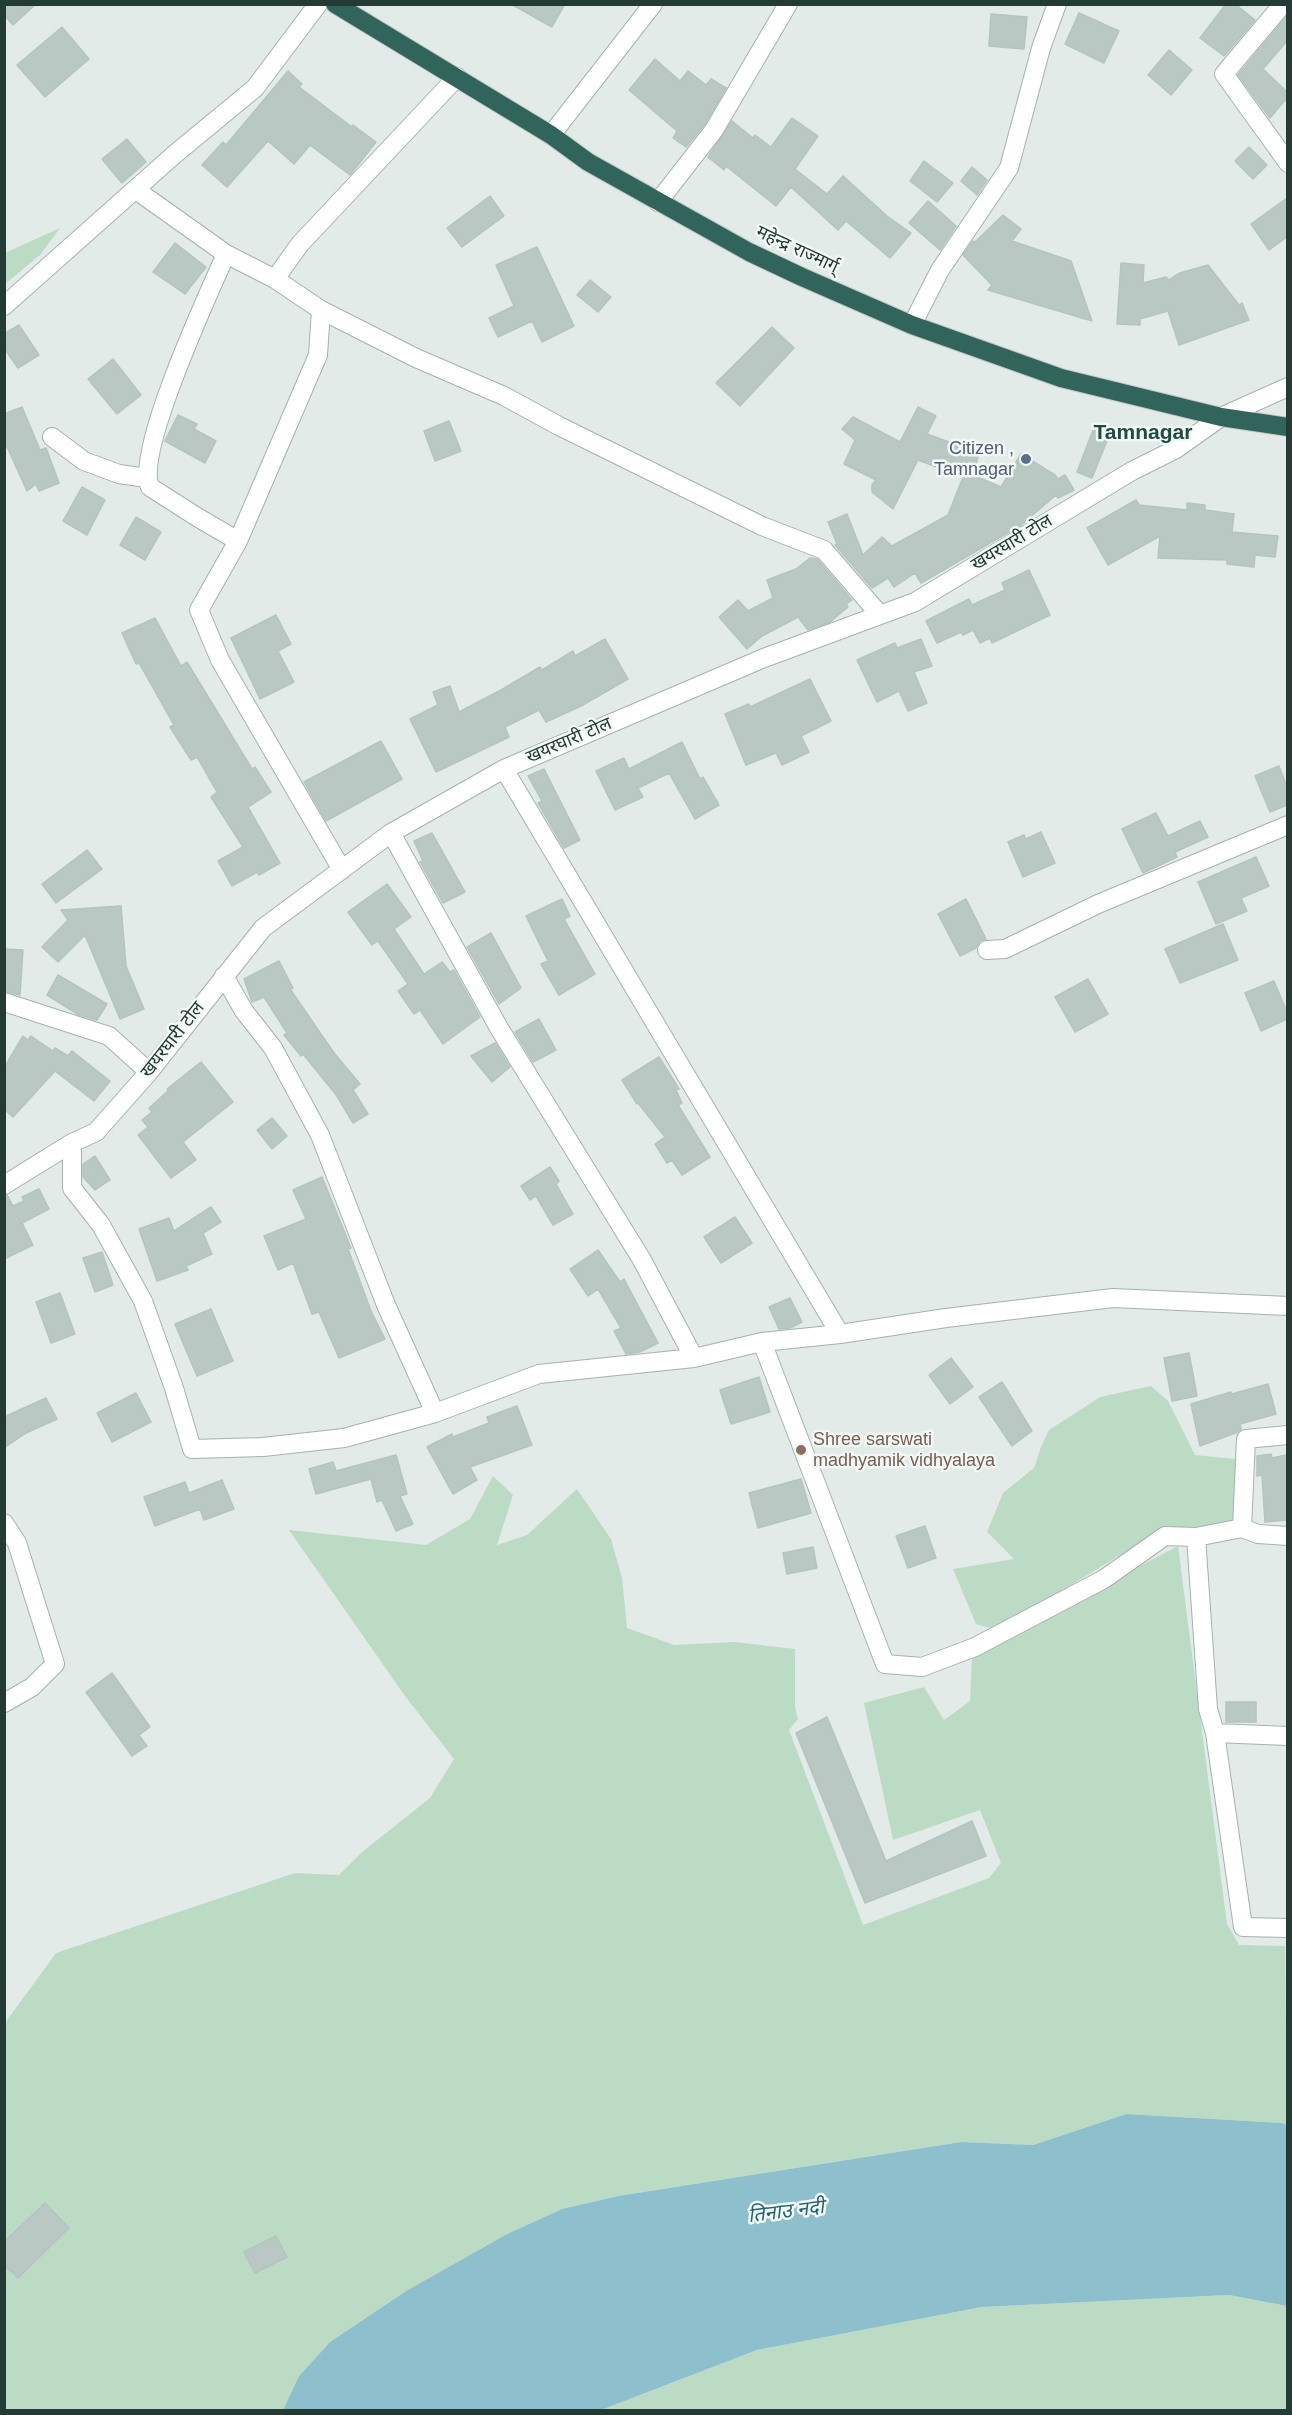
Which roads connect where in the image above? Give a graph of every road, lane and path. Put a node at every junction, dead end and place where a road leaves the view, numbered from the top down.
1 (318, 4) edge
2 (335, 4) edge
3 (653, 4) edge
4 (788, 4) edge
5 (1057, 4) edge
6 (1283, 4) edge
7 (456, 77) junction
8 (551, 135) junction
9 (1287, 163) edge
10 (136, 190) junction
11 (658, 202) junction
12 (226, 254) junction
13 (275, 279) junction
14 (4, 306) edge
15 (321, 310) junction
16 (912, 325) junction
17 (1287, 387) edge
18 (1221, 417) junction
19 (1287, 427) edge
20 (52, 437) dead end
21 (147, 478) junction
22 (238, 541) junction
23 (880, 615) junction
24 (504, 769) junction
25 (1287, 825) edge
26 (391, 833) junction
27 (342, 870) junction
28 (987, 950) dead end
29 (224, 976) junction
30 (4, 1002) edge
31 (149, 1072) junction
32 (72, 1143) junction
33 (4, 1185) edge
34 (1287, 1306) edge
35 (840, 1334) junction
36 (762, 1342) junction
37 (694, 1358) junction
38 (435, 1413) junction
39 (1287, 1435) edge
40 (4, 1523) edge
41 (1242, 1528) junction
42 (1287, 1536) edge
43 (1196, 1537) junction
44 (4, 1703) edge
45 (1215, 1734) junction
46 (1287, 1736) edge
47 (1287, 1928) edge

1 - 10 street
2 - 7 highway, महेन्द्र राज्मार्ग्
3 - 8 street
4 - 11 street
5 - 16 street
6 - 9 street
7 - 8 highway, महेन्द्र राज्मार्ग्
7 - 13 street
8 - 11 highway, महेन्द्र राज्मार्ग्
10 - 12 street
10 - 14 street
11 - 16 highway, महेन्द्र राज्मार्ग्
12 - 13 street
12 - 21 street
13 - 15 street
15 - 22 street
15 - 23 street
16 - 18 highway, महेन्द्र राज्मार्ग्
17 - 18 street, खयरघारी टोल
18 - 19 highway, महेन्द्र राज्मार्ग्
18 - 23 street, खयरघारी टोल
20 - 21 street
21 - 22 street
22 - 27 street
23 - 24 street, खयरघारी टोल
24 - 26 street, खयरघारी टोल
24 - 35 street
25 - 28 street
26 - 27 street, खयरघारी टोल
26 - 37 street
27 - 29 street, खयरघारी टोल
29 - 31 street, खयरघारी टोल
29 - 38 street
30 - 31 street
31 - 32 street, खयरघारी टोल
32 - 33 street, खयरघारी टोल
32 - 38 street
34 - 35 street
35 - 36 street
36 - 37 street
36 - 43 street
37 - 38 street
39 - 41 street
40 - 44 street
41 - 42 street
41 - 43 street
43 - 45 street
45 - 46 street
45 - 47 street

